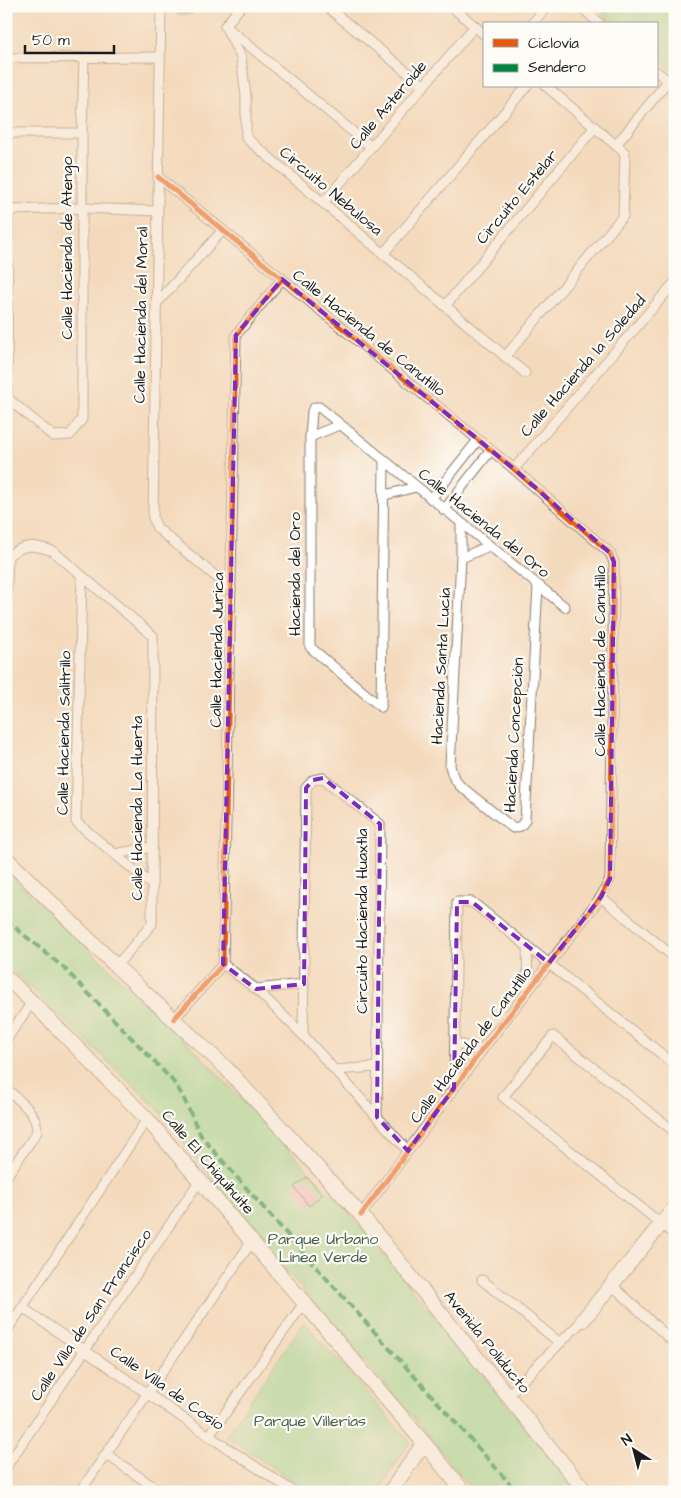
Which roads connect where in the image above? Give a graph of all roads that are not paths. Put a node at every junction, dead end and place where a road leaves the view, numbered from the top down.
1 (161, 6) edge
2 (241, 6) edge
3 (326, 6) edge
4 (451, 6) edge
5 (547, 6) edge
6 (584, 8) edge
7 (534, 22) edge
8 (598, 22) edge
9 (225, 26) junction
10 (475, 26) junction
11 (483, 33) edge
12 (84, 57) junction
13 (160, 57) junction
14 (6, 58) edge
15 (658, 73) edge
16 (671, 84) edge
17 (424, 86) junction
18 (525, 88) edge
19 (548, 88) edge
20 (595, 127) junction
21 (6, 133) edge
22 (82, 134) junction
23 (616, 145) junction
24 (371, 147) junction
25 (158, 176) junction
26 (323, 204) junction
27 (83, 208) junction
28 (7, 211) edge
29 (157, 211) junction
30 (223, 230) junction
31 (383, 254) junction
32 (282, 278) junction
33 (675, 282) edge
34 (7, 298) edge
35 (156, 304) junction
36 (445, 306) junction
37 (505, 357) junction
38 (525, 373) dead end
39 (7, 398) edge
40 (340, 425) junction
41 (310, 437) junction
42 (478, 440) junction
43 (490, 450) junction
44 (384, 462) junction
45 (514, 469) junction
46 (416, 487) junction
47 (384, 496) junction
48 (431, 499) junction
49 (444, 510) junction
50 (461, 524) junction
51 (489, 546) junction
52 (461, 558) junction
53 (82, 576) junction
54 (538, 586) junction
55 (231, 589) junction
56 (6, 605) edge
57 (565, 608) dead end
58 (453, 776) joint
59 (152, 847) junction
60 (115, 854) junction
61 (6, 858) edge
62 (152, 885) junction
63 (601, 897) junction
64 (527, 945) junction
65 (675, 958) edge
66 (549, 963) junction
67 (223, 964) junction
68 (116, 966) junction
69 (6, 978) edge
70 (304, 984) junction
71 (256, 989) junction
72 (528, 991) junction
73 (32, 1002) junction
74 (174, 1019) junction
75 (303, 1035) junction
76 (6, 1040) edge
77 (455, 1043) junction
78 (482, 1050) junction
79 (675, 1064) edge
80 (376, 1067) junction
81 (334, 1070) junction
82 (6, 1088) edge
83 (454, 1088) junction
84 (377, 1117) junction
85 (147, 1119) junction
86 (675, 1132) edge
87 (408, 1152) junction
88 (6, 1177) edge
89 (200, 1180) junction
90 (675, 1207) edge
91 (361, 1215) junction
92 (661, 1224) junction
93 (675, 1235) edge
94 (252, 1241) junction
95 (482, 1280) dead end
96 (612, 1285) junction
97 (304, 1303) junction
98 (23, 1308) junction
99 (583, 1320) joint
100 (6, 1332) edge
101 (560, 1343) junction
102 (675, 1344) edge
103 (86, 1351) junction
104 (148, 1394) junction
105 (508, 1395) junction
106 (209, 1436) junction
107 (424, 1443) junction
108 (106, 1454) junction
109 (6, 1467) edge
110 (80, 1492) edge
111 (162, 1492) edge
112 (294, 1492) edge
113 (390, 1492) edge
114 (464, 1492) edge
115 (586, 1492) edge

1 - 13 street, Calle Hacienda del Moral
2 - 9 street
3 - 17 street
4 - 10 street
5 - 7 street
6 - 8 street
9 - 24 street
9 - 26 street, Circuito Nebulosa
10 - 11 street
10 - 17 street, Calle Asteroide
12 - 13 street
12 - 14 street
12 - 22 street, Calle Hacienda de Atengo
13 - 25 street, Calle Hacienda del Moral
15 - 16 street
16 - 23 street
17 - 24 street, Calle Asteroide
18 - 31 street, Circuito Nebulosa
19 - 20 street
20 - 23 street
20 - 36 street, Circuito Estelar
21 - 22 street
22 - 27 street, Calle Hacienda de Atengo
23 - 37 street
24 - 26 street, Calle Asteroide
25 - 29 street, Calle Hacienda del Moral
25 - 30 street, Calle Hacienda de Canutillo
26 - 31 street, Circuito Nebulosa
27 - 28 street
27 - 29 street
27 - 39 street, Calle Hacienda de Atengo
28 - 34 street
29 - 35 street, Calle Hacienda del Moral
30 - 32 street, Calle Hacienda de Canutillo
30 - 35 street
31 - 36 street
32 - 42 street, Calle Hacienda de Canutillo
32 - 55 street, Calle Hacienda Jurica
33 - 45 street, Calle Hacienda la Soledad
34 - 39 street
35 - 55 street, Calle Hacienda del Moral
36 - 37 street
37 - 38 street
40 - 41 street
40 - 41 street, Hacienda del Oro
40 - 44 street, Hacienda del Oro
41 - 47 street, Hacienda del Oro
42 - 43 street, Calle Hacienda de Canutillo
42 - 48 street
43 - 45 street, Calle Hacienda de Canutillo
43 - 49 street
44 - 46 street, Calle Hacienda del Oro
44 - 47 street, Hacienda del Oro
45 - 63 street, Calle Hacienda de Canutillo
46 - 47 street
46 - 48 street, Calle Hacienda del Oro
48 - 49 street, Calle Hacienda del Oro
49 - 50 street, Calle Hacienda del Oro
50 - 51 street, Calle Hacienda del Oro
50 - 52 street, Hacienda Santa Lucía
51 - 52 street
51 - 54 street, Calle Hacienda del Oro
52 - 58 street, Hacienda Santa Lucía
53 - 56 street
53 - 59 street, Calle Hacienda La Huerta
53 - 60 street, Calle Hacienda Salitrillo
54 - 57 street, Calle Hacienda del Oro
54 - 58 street, Hacienda Concepción
55 - 67 street, Calle Hacienda Jurica
59 - 60 street
59 - 62 street, Calle Hacienda La Huerta
60 - 62 street, Calle Hacienda Salitrillo
61 - 68 main road, Avenida Poliducto
62 - 68 street, Calle Hacienda La Huerta
63 - 65 street
63 - 66 street, Calle Hacienda de Canutillo
64 - 66 street
64 - 72 street
64 - 77 street
66 - 72 street, Calle Hacienda de Canutillo
66 - 79 street
67 - 71 street
67 - 74 street
68 - 74 main road, Avenida Poliducto
69 - 73 main road, Calle El Chiquihuite
70 - 71 street
70 - 75 street, Circuito Hacienda Huaxtla
70 - 80 street, Circuito Hacienda Huaxtla
71 - 75 street
72 - 78 street, Calle Hacienda de Canutillo
73 - 76 street
73 - 85 main road, Calle El Chiquihuite
74 - 91 main road, Avenida Poliducto
75 - 81 street
77 - 78 street
77 - 83 street
78 - 83 street, Calle Hacienda de Canutillo
80 - 81 street
80 - 84 street, Circuito Hacienda Huaxtla
81 - 84 street
82 - 88 street
83 - 87 street, Calle Hacienda de Canutillo
84 - 87 street
85 - 89 main road, Calle El Chiquihuite
85 - 98 street
86 - 92 street
87 - 91 street, Calle Hacienda de Canutillo
89 - 94 main road, Calle El Chiquihuite
89 - 103 street, Calle Villa de San Francisco
90 - 92 main road
91 - 105 main road, Avenida Poliducto
92 - 93 street
92 - 96 main road
94 - 97 main road, Calle El Chiquihuite
94 - 104 street
95 - 101 street
96 - 99 main road
96 - 102 street
97 - 106 street
97 - 107 main road, Calle El Chiquihuite
98 - 100 street
98 - 103 street, Calle Villa de Cosío
99 - 101 street
101 - 105 street
103 - 104 street, Calle Villa de Cosío
103 - 109 street, Calle Villa de San Francisco
104 - 106 street, Calle Villa de Cosío
104 - 108 street
105 - 115 main road, Avenida Poliducto
106 - 112 street, Calle Villa de Cosío
107 - 113 main road
107 - 114 main road, Calle El Chiquihuite
108 - 110 street
108 - 111 street

